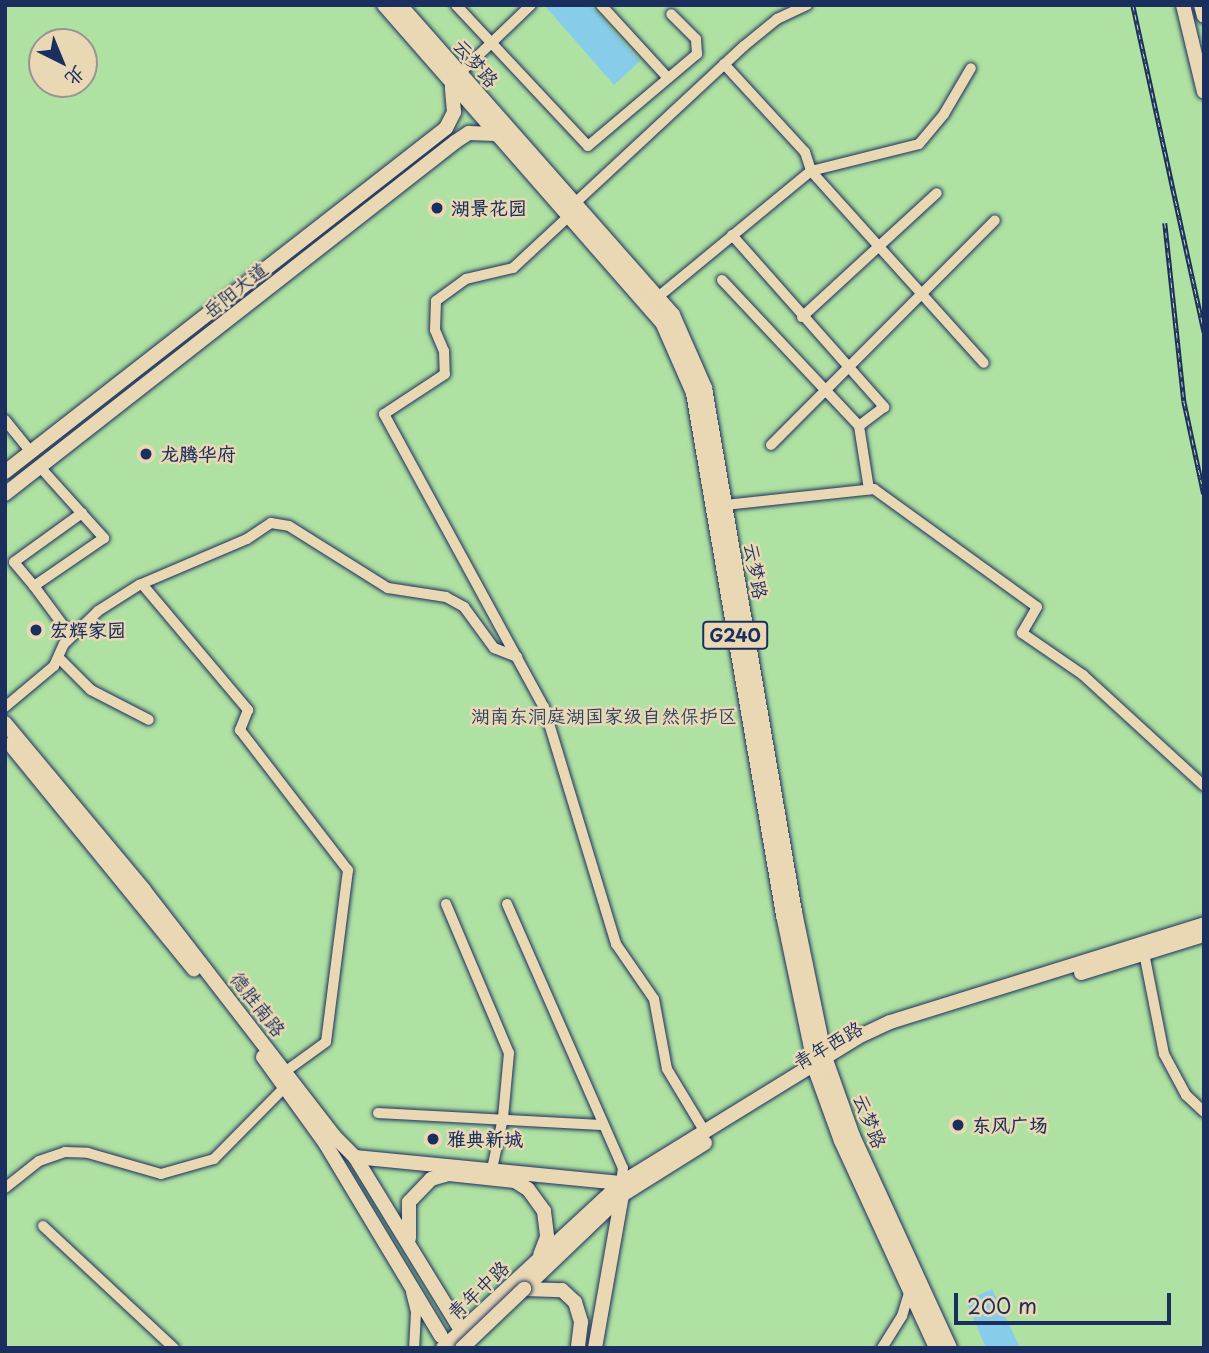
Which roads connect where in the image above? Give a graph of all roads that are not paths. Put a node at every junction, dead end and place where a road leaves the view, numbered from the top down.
1 (384, 5) edge
2 (400, 5) edge
3 (456, 5) edge
4 (531, 5) edge
5 (601, 5) edge
6 (807, 5) edge
7 (1183, 5) edge
8 (1201, 5) edge
9 (671, 13) dead end
10 (1204, 16) edge
11 (490, 41) junction
12 (724, 64) junction
13 (971, 68) dead end
14 (668, 78) junction
15 (456, 79) junction
16 (1204, 92) edge
17 (495, 134) junction
18 (811, 171) junction
19 (937, 193) dead end
20 (572, 210) junction
21 (995, 220) dead end
22 (732, 235) junction
23 (879, 248) junction
24 (722, 280) dead end
25 (923, 296) junction
26 (658, 298) junction
27 (803, 317) junction
28 (984, 363) dead end
29 (848, 367) junction
30 (825, 390) junction
31 (5, 420) edge
32 (859, 426) junction
33 (771, 445) dead end
34 (31, 452) junction
35 (40, 467) junction
36 (5, 472) edge
37 (869, 489) junction
38 (5, 494) edge
39 (725, 505) junction
40 (82, 513) junction
41 (7, 560) dead end
42 (142, 584) junction
43 (34, 586) junction
44 (71, 636) junction
45 (517, 657) junction
46 (60, 659) junction
47 (5, 707) edge
48 (149, 720) dead end
49 (5, 723) edge
50 (5, 738) edge
51 (1204, 786) edge
52 (446, 904) dead end
53 (507, 904) dead end
54 (1204, 924) edge
55 (1204, 935) edge
56 (1144, 953) junction
57 (821, 1064) junction
58 (286, 1072) junction
59 (285, 1087) junction
60 (1204, 1112) edge
61 (378, 1113) dead end
62 (503, 1118) junction
63 (601, 1125) junction
64 (705, 1132) junction
65 (355, 1157) junction
66 (492, 1169) junction
67 (5, 1188) edge
68 (622, 1189) junction
69 (44, 1226) dead end
70 (413, 1253) junction
71 (538, 1260) junction
72 (406, 1276) junction
73 (524, 1289) junction
74 (910, 1290) junction
75 (458, 1325) dead end
76 (442, 1342) edge
77 (174, 1348) edge
78 (414, 1348) edge
79 (462, 1348) edge
80 (578, 1348) edge
81 (595, 1348) edge
82 (882, 1348) edge
83 (936, 1348) edge
84 (950, 1348) edge

1 - 15 main road, G240
2 - 15 main road, 云梦路 / G240
3 - 11 street
4 - 11 street
5 - 14 street
6 - 12 street
7 - 16 main road
8 - 10 main road
9 - 14 street
11 - 14 street
11 - 15 street
12 - 18 street
12 - 20 street
13 - 18 street
15 - 17 main road, G240
15 - 20 main road, 云梦路 / G240
15 - 34 main road, 岳阳大道
17 - 20 main road, G240
17 - 35 main road, 岳阳大道
18 - 22 street
18 - 23 street
19 - 23 street
20 - 26 main road, 云梦路 / G240
20 - 45 street
20 - 57 main road, G240
21 - 25 street
22 - 26 street
22 - 27 street
23 - 25 street
23 - 27 street
24 - 30 street
25 - 28 street
25 - 29 street
26 - 39 main road, 云梦路 / G240
27 - 29 street
29 - 30 street
29 - 32 street
30 - 32 street
30 - 33 street
31 - 34 street
32 - 37 street
34 - 36 main road, 岳阳大道
35 - 38 main road, 岳阳大道
35 - 40 street
37 - 39 street
37 - 51 street
39 - 57 main road, 云梦路 / G240
40 - 43 street
40 - 43 street
41 - 44 street
42 - 44 street
42 - 45 street
42 - 58 street
43 - 44 street
44 - 46 street
45 - 64 street
46 - 47 street
46 - 48 street
49 - 58 main road, 德胜南路
50 - 59 main road, 德胜南路
52 - 62 street
53 - 63 street
54 - 57 main road, 青年西路
55 - 56 main road, 青年西路
56 - 57 main road, 青年西路
56 - 60 street
57 - 64 main road, 青年西路
57 - 68 main road, 青年西路
57 - 74 main road, G240
57 - 84 main road, 云梦路 / G240
58 - 65 main road, 德胜南路
59 - 67 street
59 - 72 main road, 德胜南路
61 - 62 street
62 - 63 street
62 - 66 street
63 - 68 street
64 - 68 main road, 青年西路
65 - 66 main road
65 - 70 main road, 德胜南路
66 - 68 main road
68 - 71 main road, 青年西路
68 - 73 main road, 青年西路
68 - 81 main road
69 - 77 street
70 - 71 main road
70 - 75 main road, 德胜南路
71 - 76 main road, 青年中路
72 - 76 main road, 德胜南路
72 - 78 street
73 - 79 main road, 青年中路, bridge
73 - 80 main road
74 - 82 street
74 - 83 main road, G240

